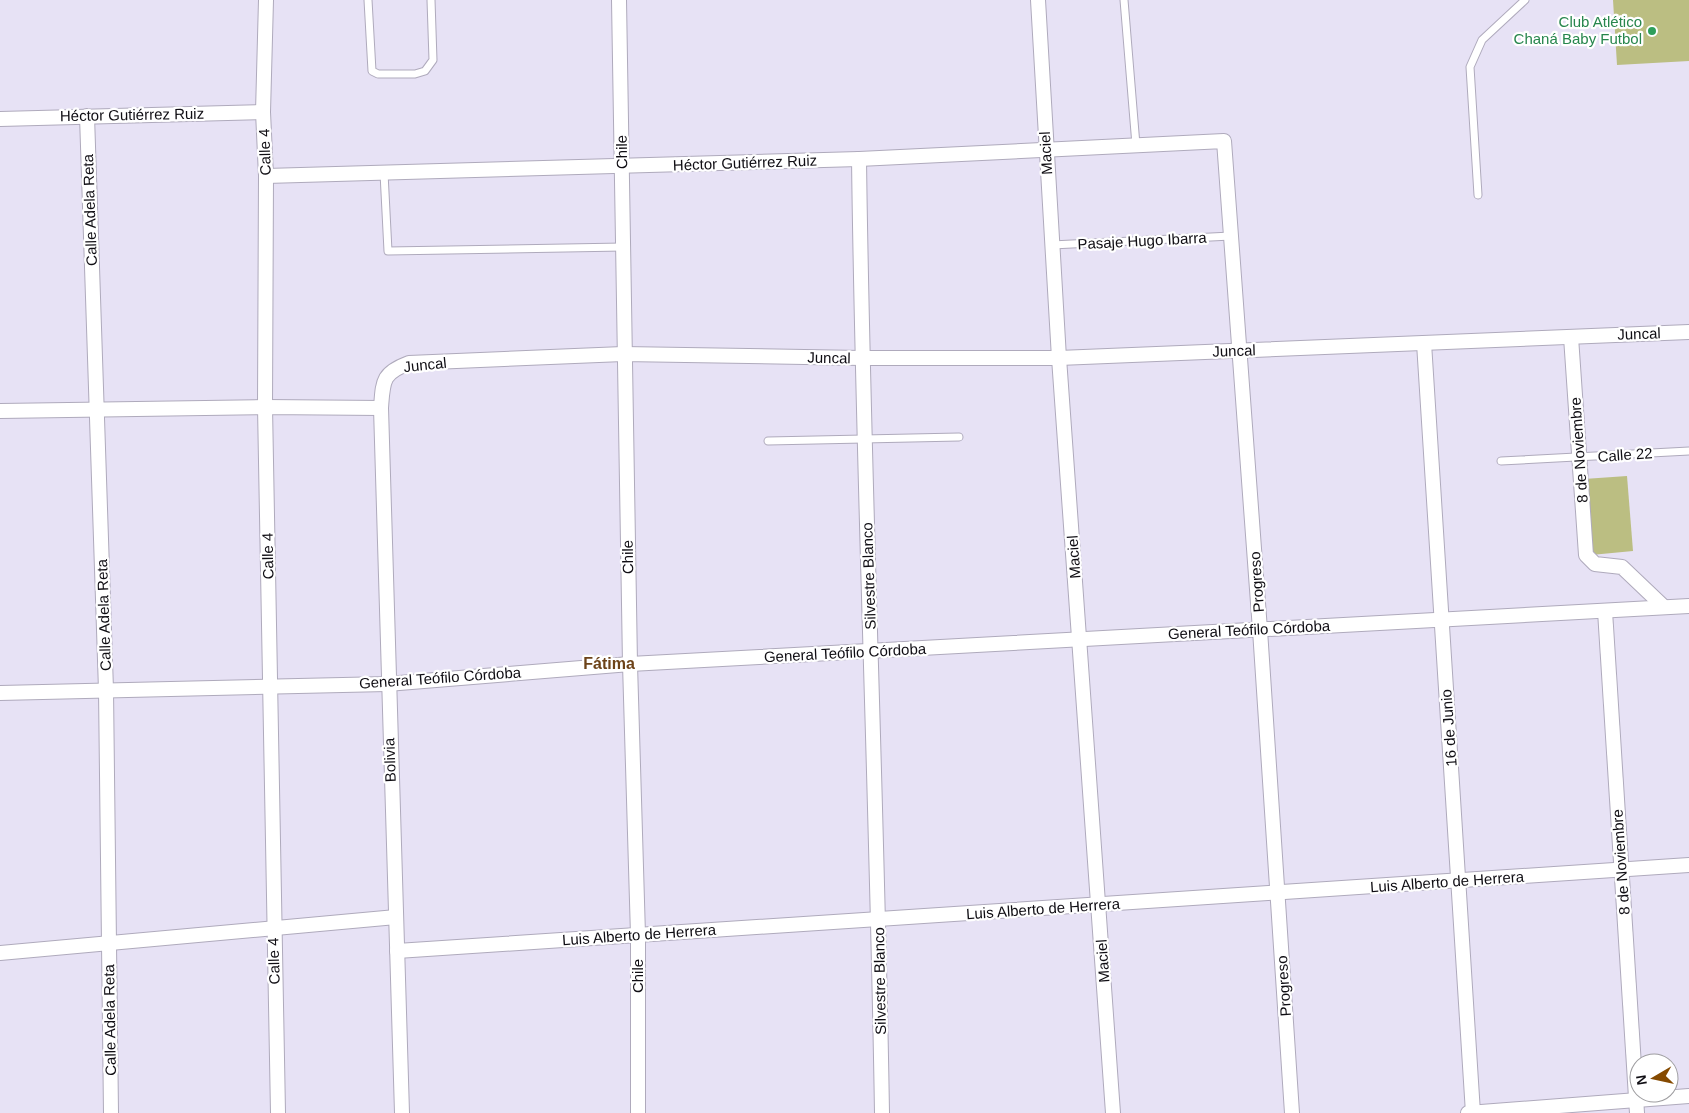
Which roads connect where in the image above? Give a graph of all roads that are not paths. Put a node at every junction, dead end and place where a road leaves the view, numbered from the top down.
1 (266, 0) edge
2 (368, 0) edge
3 (431, 0) edge
4 (619, 0) edge
5 (1038, 0) edge
6 (1124, 0) edge
7 (1525, 0) edge
8 (264, 112) junction
9 (87, 116) junction
10 (0, 119) edge
11 (1224, 141) joint
12 (1136, 145) junction
13 (1046, 149) junction
14 (859, 159) junction
15 (623, 166) junction
16 (384, 173) junction
17 (266, 176) junction
18 (1478, 195) dead end
19 (1231, 236) junction
20 (1052, 246) junction
21 (623, 247) junction
22 (1689, 332) edge
23 (1571, 337) junction
24 (1424, 343) junction
25 (1240, 350) junction
26 (624, 354) junction
27 (862, 358) junction
28 (1059, 358) junction
29 (265, 407) junction
30 (380, 408) junction
31 (0, 411) edge
32 (97, 411) junction
33 (959, 437) dead end
34 (864, 439) junction
35 (768, 441) dead end
36 (1689, 451) edge
37 (1579, 459) junction
38 (1501, 461) dead end
39 (1689, 606) edge
40 (1664, 607) junction
41 (1605, 611) junction
42 (1442, 620) junction
43 (1260, 630) junction
44 (1080, 639) junction
45 (871, 652) junction
46 (630, 664) junction
47 (387, 684) junction
48 (270, 686) junction
49 (106, 690) junction
50 (0, 693) edge
51 (1689, 865) edge
52 (1621, 870) junction
53 (1460, 881) junction
54 (1278, 893) junction
55 (1100, 905) junction
56 (396, 916) junction
57 (879, 919) junction
58 (273, 929) junction
59 (638, 936) junction
60 (109, 943) junction
61 (397, 951) junction
62 (0, 954) edge
63 (1689, 1096) edge
64 (1636, 1106) edge
65 (111, 1113) edge
66 (278, 1113) edge
67 (402, 1113) edge
68 (638, 1113) edge
69 (882, 1113) edge
70 (1113, 1113) edge
71 (1292, 1113) edge
72 (1468, 1113) edge
73 (1473, 1113) edge

1 - 8 street, Calle 4
2 - 3 lane
4 - 15 street, Chile
5 - 13 street, Maciel
6 - 12 lane
7 - 18 lane
8 - 9 street, Héctor Gutiérrez Ruiz
8 - 17 street, Calle 4
9 - 10 street, Héctor Gutiérrez Ruiz
9 - 32 street, Calle Adela Reta
11 - 12 street, Héctor Gutiérrez Ruiz
11 - 19 street, Progreso
12 - 13 street, Héctor Gutiérrez Ruiz
13 - 14 street, Héctor Gutiérrez Ruiz
13 - 20 street, Maciel
14 - 15 street, Héctor Gutiérrez Ruiz
14 - 27 street, Silvestre Blanco
15 - 16 street, Héctor Gutiérrez Ruiz
15 - 21 street, Chile
16 - 17 street, Héctor Gutiérrez Ruiz
16 - 21 lane
17 - 29 street, Calle 4
19 - 20 lane, Pasaje Hugo Ibarra
19 - 25 street, Progreso
20 - 28 street, Maciel
21 - 26 street, Chile
22 - 23 street, Juncal
23 - 24 street, Juncal
23 - 37 street, 8 de Noviembre
24 - 25 street, Juncal
24 - 42 street, 16 de Junio
25 - 28 street, Juncal
25 - 43 street, Progreso
26 - 27 street, Juncal
26 - 30 street, Juncal
26 - 46 street, Chile
27 - 28 street, Juncal
27 - 34 street, Silvestre Blanco
28 - 44 street, Maciel
29 - 30 street
29 - 32 street
29 - 48 street, Calle 4
30 - 47 street, Bolivia
31 - 32 street
32 - 49 street, Calle Adela Reta
33 - 34 lane
34 - 35 lane
34 - 45 street, Silvestre Blanco
36 - 37 lane, Calle 22
37 - 38 lane, Calle 22
37 - 40 street, 8 de Noviembre
39 - 40 street, General Teófilo Córdoba
40 - 41 street, General Teófilo Córdoba
41 - 42 street, General Teófilo Córdoba
41 - 52 street, 8 de Noviembre
42 - 43 street, General Teófilo Córdoba
42 - 53 street, 16 de Junio
43 - 44 street, General Teófilo Córdoba
43 - 54 street, Progreso
44 - 45 street, General Teófilo Córdoba
44 - 55 street, Maciel
45 - 46 street, General Teófilo Córdoba
45 - 57 street, Silvestre Blanco
46 - 47 street, General Teófilo Córdoba
46 - 59 street, Chile
47 - 48 street, General Teófilo Córdoba
47 - 56 street, Bolivia
48 - 49 street, General Teófilo Córdoba
48 - 58 street, Calle 4
49 - 50 street, General Teófilo Córdoba
49 - 60 street, Calle Adela Reta
51 - 52 street, Luis Alberto de Herrera
52 - 53 street, Luis Alberto de Herrera
52 - 64 street, 8 de Noviembre
53 - 54 street, Luis Alberto de Herrera
53 - 73 street, 16 de Junio
54 - 55 street, Luis Alberto de Herrera
54 - 71 street, Progreso
55 - 57 street, Luis Alberto de Herrera
55 - 70 street, Maciel
56 - 58 street
56 - 61 street, Bolivia
57 - 59 street, Luis Alberto de Herrera
57 - 69 street, Silvestre Blanco
58 - 60 street
58 - 66 street, Calle 4
59 - 61 street, Luis Alberto de Herrera
59 - 68 street, Chile
60 - 62 street
60 - 65 street, Calle Adela Reta
61 - 67 street, Bolivia
63 - 64 street
64 - 73 street
72 - 73 street

